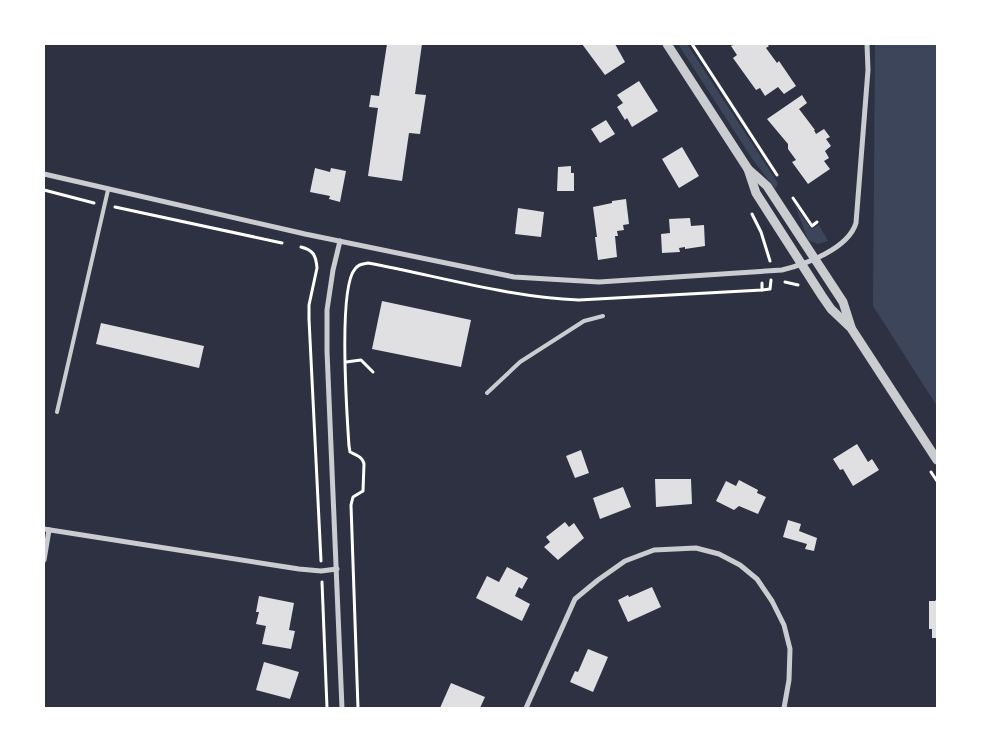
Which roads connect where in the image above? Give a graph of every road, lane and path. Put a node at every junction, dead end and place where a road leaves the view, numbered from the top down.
1 (667, 44) edge
2 (692, 44) edge
3 (867, 44) edge
4 (748, 169) junction
5 (44, 174) edge
6 (782, 183) dead end
7 (44, 190) edge
8 (108, 190) junction
9 (793, 198) dead end
10 (104, 205) junction
11 (753, 208) dead end
12 (817, 222) dead end
13 (340, 241) junction
14 (282, 243) dead end
15 (299, 246) dead end
16 (814, 259) junction
17 (770, 260) dead end
18 (801, 264) junction
19 (352, 274) dead end
20 (762, 280) dead end
21 (771, 281) junction
22 (803, 287) dead end
23 (762, 290) dead end
24 (603, 316) dead end
25 (851, 328) junction
26 (346, 362) junction
27 (373, 372) dead end
28 (487, 393) dead end
29 (57, 412) dead end
30 (937, 460) edge
31 (47, 529) edge
32 (44, 560) edge
33 (337, 570) junction
34 (321, 571) junction
35 (326, 708) edge
36 (342, 708) edge
37 (358, 708) edge
38 (526, 708) edge
39 (784, 708) edge

1 - 4 street
2 - 6 path
3 - 16 street
4 - 16 street
4 - 18 street
5 - 8 street
7 - 10 path
8 - 10 lane
8 - 13 street
9 - 12 path
10 - 14 path
10 - 29 lane
11 - 17 path
13 - 18 street
13 - 33 street
15 - 34 path
16 - 18 street
16 - 25 street
18 - 25 street
19 - 26 path
20 - 21 path
21 - 22 path
21 - 23 path
24 - 28 lane
25 - 30 street
26 - 27 path
26 - 37 path
31 - 32 street
31 - 34 street
33 - 34 street
33 - 36 street
34 - 35 path
38 - 39 street

